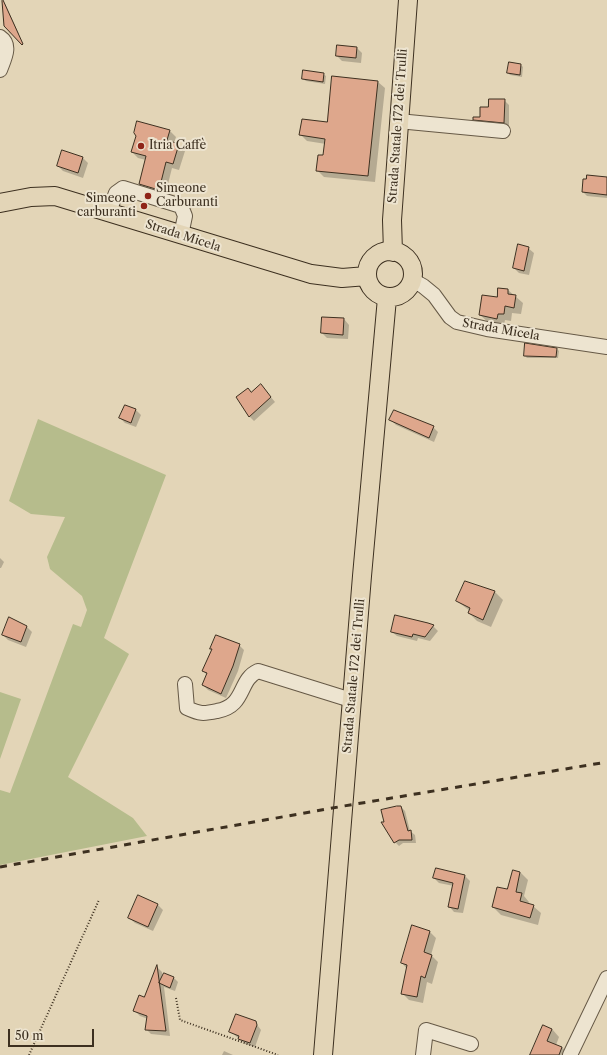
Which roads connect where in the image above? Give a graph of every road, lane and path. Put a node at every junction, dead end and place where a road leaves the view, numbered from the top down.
1 (408, 0) edge
2 (0, 37) edge
3 (0, 70) edge
4 (398, 121) junction
5 (503, 131) dead end
6 (0, 203) edge
7 (109, 212) junction
8 (180, 235) junction
9 (393, 252) junction
10 (367, 276) junction
11 (412, 280) junction
12 (387, 298) junction
13 (607, 347) edge
14 (185, 684) dead end
15 (351, 700) junction
16 (99, 900) dead end
17 (607, 978) edge
18 (176, 998) dead end
19 (471, 1044) dead end
20 (29, 1055) edge
21 (278, 1055) edge
22 (323, 1055) edge
23 (423, 1055) edge
24 (570, 1055) edge

1 - 4 main road, Strada Statale 172 dei Trulli
2 - 3 street
4 - 5 street
4 - 9 main road, Strada Statale 172 dei Trulli
6 - 7 main road, Strada Micela
7 - 8 main road, Strada Micela
7 - 8 street
8 - 10 main road, Strada Micela
9 - 10 main road
9 - 11 main road
10 - 12 main road
11 - 12 main road
11 - 13 street, Strada Micela
12 - 15 main road, Strada Statale 172 dei Trulli
14 - 15 street
15 - 22 main road, Strada Statale 172 dei Trulli
16 - 20 path
17 - 24 street
18 - 21 path
19 - 23 street

